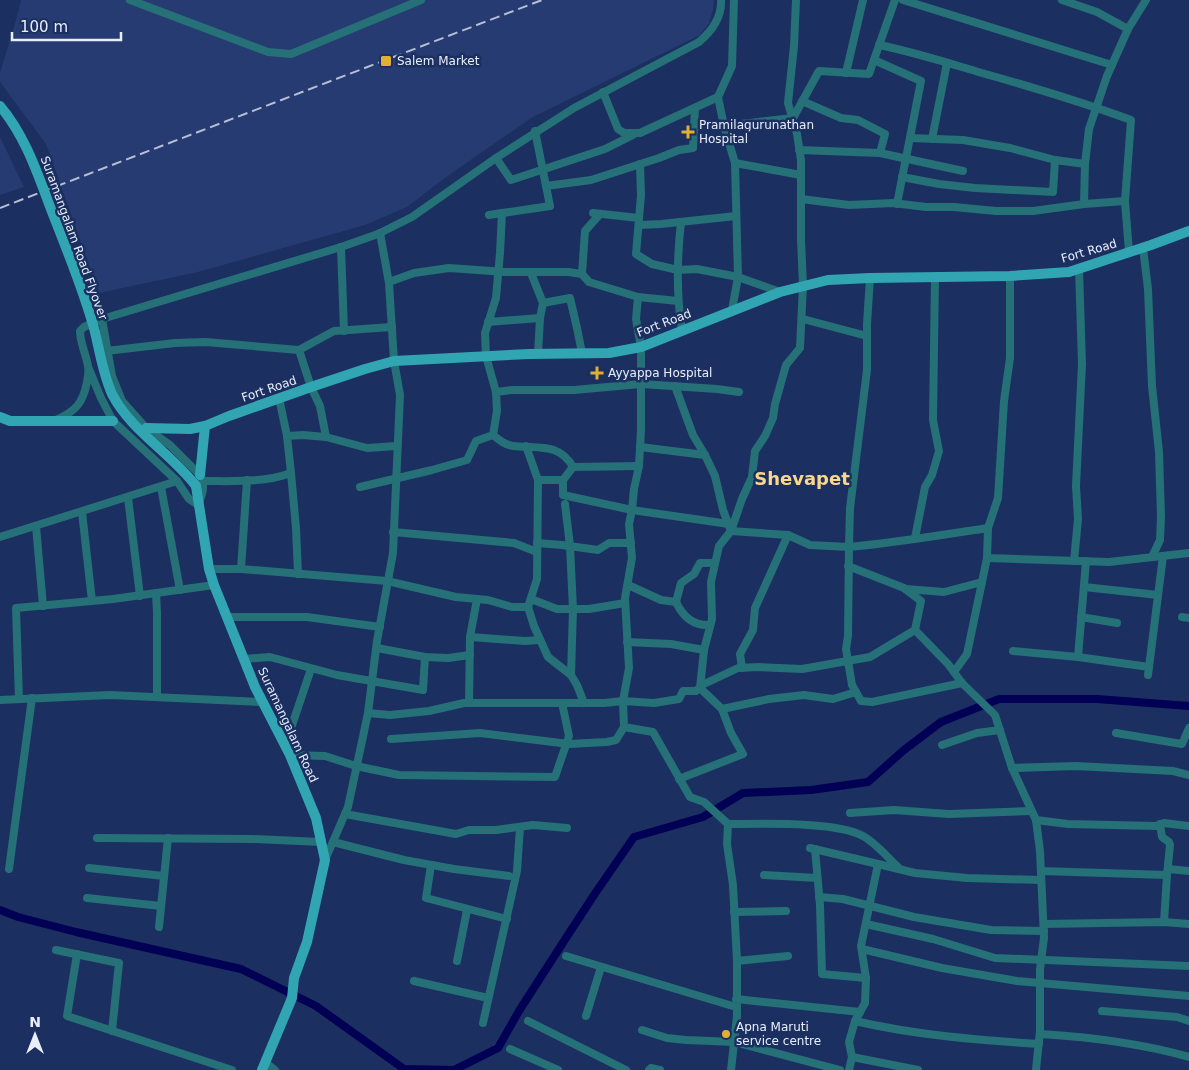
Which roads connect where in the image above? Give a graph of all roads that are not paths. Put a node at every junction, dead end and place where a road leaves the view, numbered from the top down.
1 (130, 0) edge
2 (421, 0) edge
3 (721, 0) edge
4 (742, 0) edge
5 (796, 0) edge
6 (863, 0) edge
7 (895, 0) edge
8 (903, 0) edge
9 (1062, 0) edge
10 (1146, 0) edge
11 (734, 2) edge
12 (1128, 29) junction
13 (879, 45) junction
14 (874, 60) junction
15 (947, 63) junction
16 (1112, 65) junction
17 (846, 72) junction
18 (603, 92) junction
19 (718, 97) junction
20 (802, 101) junction
21 (0, 106) edge
22 (1097, 107) junction
23 (695, 108) junction
24 (0, 116) edge
25 (793, 118) junction
26 (724, 126) junction
27 (535, 131) junction
28 (635, 134) junction
29 (910, 138) junction
30 (932, 138) junction
31 (799, 150) junction
32 (880, 153) junction
33 (906, 157) junction
34 (496, 158) junction
35 (1055, 160) junction
36 (735, 162) junction
37 (640, 164) junction
38 (1085, 164) junction
39 (542, 170) junction
40 (964, 171) dead end
41 (800, 175) junction
42 (902, 176) junction
43 (546, 186) junction
44 (800, 198) junction
45 (1126, 201) junction
46 (897, 204) junction
47 (1084, 204) junction
48 (502, 213) junction
49 (489, 215) dead end
50 (736, 216) junction
51 (639, 221) junction
52 (680, 222) junction
53 (1189, 230) edge
54 (380, 233) junction
55 (341, 247) junction
56 (1143, 248) junction
57 (1129, 252) junction
58 (1079, 268) junction
59 (678, 270) junction
60 (499, 272) junction
61 (531, 273) junction
62 (582, 274) junction
63 (1010, 276) junction
64 (738, 277) junction
65 (935, 277) junction
66 (870, 278) junction
67 (389, 282) junction
68 (803, 285) junction
69 (780, 292) junction
70 (638, 297) junction
71 (678, 301) junction
72 (543, 303) junction
73 (732, 310) junction
74 (540, 318) junction
75 (803, 319) junction
76 (102, 320) junction
77 (488, 322) junction
78 (392, 327) junction
79 (682, 330) junction
80 (344, 331) junction
81 (867, 336) junction
82 (641, 347) junction
83 (299, 350) junction
84 (106, 351) junction
85 (582, 353) junction
86 (538, 354) junction
87 (486, 356) junction
88 (394, 361) junction
89 (89, 368) junction
90 (641, 384) junction
91 (675, 386) junction
92 (311, 387) junction
93 (496, 392) junction
94 (739, 392) dead end
95 (279, 398) junction
96 (0, 417) edge
97 (56, 420) junction
98 (113, 421) junction
99 (205, 426) junction
100 (146, 428) junction
101 (287, 436) junction
102 (492, 436) junction
103 (326, 437) junction
104 (398, 446) junction
105 (526, 446) junction
106 (640, 447) junction
107 (705, 454) junction
108 (638, 466) junction
109 (573, 467) junction
110 (291, 473) junction
111 (396, 477) junction
112 (247, 480) junction
113 (538, 480) junction
114 (563, 480) junction
115 (177, 481) junction
116 (198, 483) junction
117 (161, 487) junction
118 (360, 487) dead end
119 (128, 498) junction
120 (564, 504) dead end
121 (198, 506) junction
122 (632, 510) junction
123 (82, 512) junction
124 (36, 526) junction
125 (730, 528) junction
126 (988, 528) junction
127 (393, 532) junction
128 (788, 535) junction
129 (0, 537) edge
130 (915, 538) junction
131 (538, 543) junction
132 (631, 543) junction
133 (570, 546) junction
134 (849, 547) junction
135 (538, 552) junction
136 (1189, 553) edge
137 (1163, 556) junction
138 (1152, 557) junction
139 (987, 558) junction
140 (1074, 561) junction
141 (1086, 561) junction
142 (715, 562) junction
143 (848, 566) junction
144 (209, 569) junction
145 (242, 569) junction
146 (298, 574) junction
147 (388, 581) junction
148 (982, 582) junction
149 (214, 585) junction
150 (628, 586) junction
151 (1084, 587) junction
152 (904, 588) junction
153 (180, 590) junction
154 (156, 594) junction
155 (1158, 595) junction
156 (140, 596) junction
157 (477, 598) junction
158 (92, 601) junction
159 (676, 602) junction
160 (530, 603) junction
161 (625, 603) junction
162 (43, 606) junction
163 (573, 608) junction
164 (1081, 617) junction
165 (228, 618) junction
166 (1117, 622) dead end
167 (710, 625) junction
168 (380, 627) junction
169 (914, 630) junction
170 (470, 637) junction
171 (540, 640) junction
172 (627, 642) junction
173 (377, 648) junction
174 (704, 650) junction
175 (1013, 651) dead end
176 (470, 654) junction
177 (425, 657) junction
178 (1078, 657) junction
179 (244, 659) junction
180 (849, 662) junction
181 (742, 668) junction
182 (311, 669) junction
183 (954, 672) junction
184 (571, 675) junction
185 (373, 681) junction
186 (962, 683) junction
187 (700, 688) junction
188 (856, 692) junction
189 (157, 697) junction
190 (32, 698) junction
191 (19, 699) junction
192 (0, 700) edge
193 (623, 700) junction
194 (262, 702) junction
195 (469, 703) junction
196 (562, 703) junction
197 (584, 703) junction
198 (722, 709) junction
199 (368, 713) junction
200 (624, 727) junction
201 (1189, 728) edge
202 (1000, 730) junction
203 (1116, 733) dead end
204 (391, 739) dead end
205 (567, 744) junction
206 (942, 745) dead end
207 (288, 751) junction
208 (356, 766) junction
209 (1012, 768) junction
210 (1189, 775) edge
211 (680, 779) junction
212 (1031, 811) junction
213 (850, 813) dead end
214 (345, 814) junction
215 (1036, 820) junction
216 (728, 824) junction
217 (1160, 824) junction
218 (1189, 826) edge
219 (520, 827) junction
220 (567, 828) dead end
221 (97, 838) dead end
222 (168, 838) junction
223 (322, 842) junction
224 (333, 842) junction
225 (325, 860) junction
226 (878, 864) junction
227 (431, 865) junction
228 (8, 868) dead end
229 (89, 868) dead end
230 (899, 868) junction
231 (1041, 871) junction
232 (1189, 871) edge
233 (1168, 872) junction
234 (764, 875) dead end
235 (164, 876) junction
236 (509, 876) dead end
237 (817, 878) junction
238 (1041, 880) junction
239 (819, 897) junction
240 (87, 898) dead end
241 (161, 906) junction
242 (870, 907) junction
243 (467, 910) junction
244 (786, 911) dead end
245 (734, 912) junction
246 (507, 919) junction
247 (1164, 922) junction
248 (866, 924) junction
249 (1189, 924) edge
250 (158, 927) dead end
251 (1044, 927) junction
252 (862, 949) junction
253 (56, 950) dead end
254 (77, 954) junction
255 (566, 956) dead end
256 (788, 956) dead end
257 (457, 961) dead end
258 (736, 961) junction
259 (1041, 961) junction
260 (1189, 966) edge
261 (601, 967) junction
262 (866, 978) junction
263 (414, 981) dead end
264 (1040, 984) junction
265 (1189, 996) edge
266 (488, 998) junction
267 (736, 1003) junction
268 (1102, 1011) dead end
269 (860, 1012) junction
270 (586, 1016) dead end
271 (528, 1021) dead end
272 (855, 1021) junction
273 (1189, 1021) edge
274 (484, 1023) dead end
275 (642, 1030) dead end
276 (112, 1031) junction
277 (1040, 1034) junction
278 (734, 1042) junction
279 (1039, 1044) junction
280 (510, 1049) dead end
281 (852, 1057) junction
282 (1189, 1057) edge
283 (537, 1060) junction
284 (263, 1066) edge
285 (232, 1070) edge
286 (275, 1070) edge
287 (542, 1070) edge
288 (558, 1070) edge
289 (626, 1070) edge
290 (649, 1070) edge
291 (660, 1070) edge
292 (731, 1070) edge
293 (840, 1070) edge
294 (849, 1070) edge
295 (918, 1070) edge
296 (1036, 1070) edge

1 - 2 street
3 - 18 street
4 - 11 street
5 - 25 street
6 - 17 street
7 - 13 street
8 - 16 street
9 - 12 street
10 - 12 street
11 - 19 street
12 - 16 street
13 - 14 street
13 - 15 street
14 - 17 street
14 - 29 street
15 - 22 street
15 - 30 street
16 - 22 street
17 - 20 street
18 - 27 street
18 - 28 street
19 - 23 street
19 - 26 street
20 - 25 street
20 - 32 street
21 - 116 main road, Suramangalam Road Flyover, bridge
22 - 38 street
22 - 45 street
23 - 28 street
23 - 37 street
24 - 116 main road, Suramangalam Road Flyover
25 - 26 street
25 - 31 street
26 - 36 street
27 - 34 street
27 - 39 street
28 - 39 street
29 - 30 street
29 - 33 street
30 - 35 street
31 - 32 street
31 - 41 street
32 - 33 street
33 - 40 street
33 - 42 street
34 - 39 street
34 - 54 street
35 - 38 street
35 - 42 street
36 - 41 street
36 - 50 street
37 - 43 street
37 - 51 street
38 - 47 street
39 - 43 street
41 - 44 street
42 - 46 street
43 - 48 street
44 - 46 street
44 - 68 street
45 - 47 street
45 - 57 street
46 - 47 street
48 - 49 street
48 - 60 street
50 - 52 street
50 - 64 street
51 - 52 street
51 - 59 street
51 - 62 street
52 - 59 street
53 - 56 main road, Fort Road
54 - 55 street
54 - 67 street
55 - 76 street
55 - 80 street
56 - 57 main road, Fort Road
56 - 138 street
57 - 58 main road, Fort Road
58 - 63 main road, Fort Road
58 - 140 street
59 - 64 street
59 - 71 street
60 - 61 street
60 - 67 street
60 - 77 street
61 - 62 street
61 - 72 street
62 - 70 street
63 - 65 main road, Fort Road
63 - 126 street
64 - 69 street
64 - 73 street
65 - 66 main road, Fort Road
65 - 130 street
66 - 68 main road, Fort Road
66 - 81 street
67 - 78 street
68 - 69 main road, Fort Road
68 - 75 street
69 - 73 main road, Fort Road
70 - 71 street
70 - 82 street
71 - 79 street
72 - 74 street
72 - 85 street
73 - 79 main road, Fort Road
74 - 77 street
74 - 86 street
75 - 81 street
75 - 125 street
76 - 84 street
76 - 89 street
77 - 87 street
78 - 80 street
78 - 88 street
79 - 82 main road, Fort Road
80 - 83 street
81 - 134 street
82 - 85 main road, Fort Road
82 - 90 street
83 - 84 street
83 - 92 street
84 - 100 street
85 - 86 main road, Fort Road
86 - 87 main road, Fort Road
87 - 88 main road, Fort Road
87 - 93 street
88 - 92 main road, Fort Road
88 - 104 street
89 - 97 street
89 - 98 street
90 - 91 street
90 - 93 street
90 - 106 street
91 - 94 street
91 - 107 street
92 - 95 main road, Fort Road
92 - 103 street
93 - 102 street
95 - 99 main road, Fort Road
95 - 101 street
96 - 97 main road
97 - 98 main road
98 - 115 street
99 - 100 main road, Fort Road
99 - 116 main road
100 - 116 street
101 - 103 street
101 - 110 street
102 - 105 street
102 - 111 street
103 - 104 street
104 - 111 street
105 - 109 street
105 - 113 street
106 - 107 street
106 - 108 street
107 - 125 street
108 - 109 street
108 - 122 street
109 - 114 street
110 - 112 street
110 - 146 street
111 - 118 street
111 - 127 street
112 - 116 street
112 - 145 street
113 - 114 street
113 - 131 street
114 - 122 street
115 - 117 street
115 - 121 street
116 - 121 main road, Suramangalam Road Flyover
116 - 121 street
117 - 119 street
117 - 153 street
119 - 123 street
119 - 156 street
120 - 133 street
121 - 144 main road, Suramangalam Road
122 - 125 street
122 - 132 street
123 - 124 street
123 - 158 street
124 - 129 street
124 - 162 street
125 - 128 street
125 - 142 street
126 - 130 street
126 - 139 street
127 - 135 street
127 - 147 street
128 - 134 street
128 - 181 street
130 - 134 street
131 - 133 street
131 - 135 street
132 - 133 street
132 - 150 street
133 - 163 street
134 - 143 street
135 - 160 street
136 - 137 street
137 - 138 street
137 - 155 street
138 - 141 street
139 - 140 street
139 - 148 street
140 - 141 street
141 - 151 street
142 - 159 street
142 - 167 street
143 - 152 street
143 - 180 street
144 - 145 street
144 - 149 main road, Suramangalam Road
145 - 146 street
146 - 147 street
147 - 157 street
147 - 168 street
148 - 152 street
148 - 183 street
149 - 153 street
149 - 165 main road, Suramangalam Road
150 - 159 street
150 - 161 street
151 - 155 street
151 - 164 street
152 - 169 street
153 - 154 street
154 - 156 street
154 - 189 street
155 - 178 street
156 - 158 street
157 - 160 street
157 - 170 street
158 - 162 street
159 - 167 street
160 - 163 street
160 - 171 street
161 - 163 street
161 - 172 street
162 - 191 street
163 - 184 street
164 - 166 street
164 - 178 street
165 - 168 street
165 - 179 main road, Suramangalam Road
167 - 174 street
168 - 173 street
169 - 180 street
169 - 183 street
170 - 171 street
170 - 176 street
171 - 184 street
172 - 174 street
172 - 193 street
173 - 177 street
173 - 185 street
174 - 187 street
175 - 178 street
176 - 177 street
176 - 195 street
177 - 185 street
179 - 182 street
179 - 194 main road, Suramangalam Road
180 - 181 street
180 - 188 street
181 - 187 street
182 - 185 street
182 - 207 street
183 - 186 street
184 - 197 street
185 - 199 street
186 - 188 street
186 - 202 street
187 - 193 street
187 - 198 street
188 - 198 street
189 - 190 street
189 - 194 street
190 - 191 street
190 - 228 street
191 - 192 street
193 - 197 street
193 - 200 street
194 - 207 main road, Suramangalam Road
195 - 196 street
195 - 199 street
196 - 197 street
196 - 205 street
198 - 211 street
199 - 208 street
200 - 205 street
200 - 211 street
201 - 203 street
202 - 206 street
202 - 209 street
204 - 205 street
205 - 208 street
207 - 208 street
207 - 223 main road, Suramangalam Road
208 - 214 street
209 - 210 street
209 - 212 street
211 - 216 street
212 - 213 street
212 - 215 street
214 - 219 street
214 - 224 street
215 - 217 street
215 - 231 street
216 - 230 street
216 - 245 street
217 - 218 street
217 - 233 street
219 - 220 street
219 - 246 street
221 - 222 street
222 - 223 street
222 - 235 street
223 - 225 main road, Suramangalam Road
224 - 225 street
224 - 227 street
225 - 284 main road, Suramangalam Road
226 - 230 street
226 - 237 street
226 - 242 street
227 - 236 street
227 - 243 street
229 - 235 street
230 - 238 street
231 - 233 street
231 - 238 street
232 - 233 street
233 - 247 street
234 - 237 street
235 - 241 street
237 - 239 street
238 - 251 street
239 - 242 street
239 - 262 street
240 - 241 street
241 - 250 street
242 - 248 street
242 - 251 street
243 - 246 street
243 - 257 street
244 - 245 street
245 - 258 street
246 - 266 street
247 - 249 street
247 - 251 street
248 - 252 street
248 - 259 street
251 - 259 street
252 - 262 street
252 - 264 street
253 - 254 street
254 - 276 street
254 - 276 street
255 - 261 street
256 - 258 street
258 - 267 street
259 - 260 street
259 - 264 street
261 - 267 street
261 - 270 street
262 - 269 street
263 - 266 street
264 - 265 street
264 - 277 street
266 - 274 street
267 - 269 street
267 - 278 street
268 - 273 street
269 - 272 street
271 - 289 street
272 - 279 street
272 - 281 street
275 - 278 street
276 - 285 street
277 - 279 street
277 - 282 street
278 - 292 street
278 - 293 street
279 - 296 street
280 - 283 street
281 - 294 street
281 - 295 street
283 - 287 street
283 - 288 street
284 - 286 street
290 - 291 street

